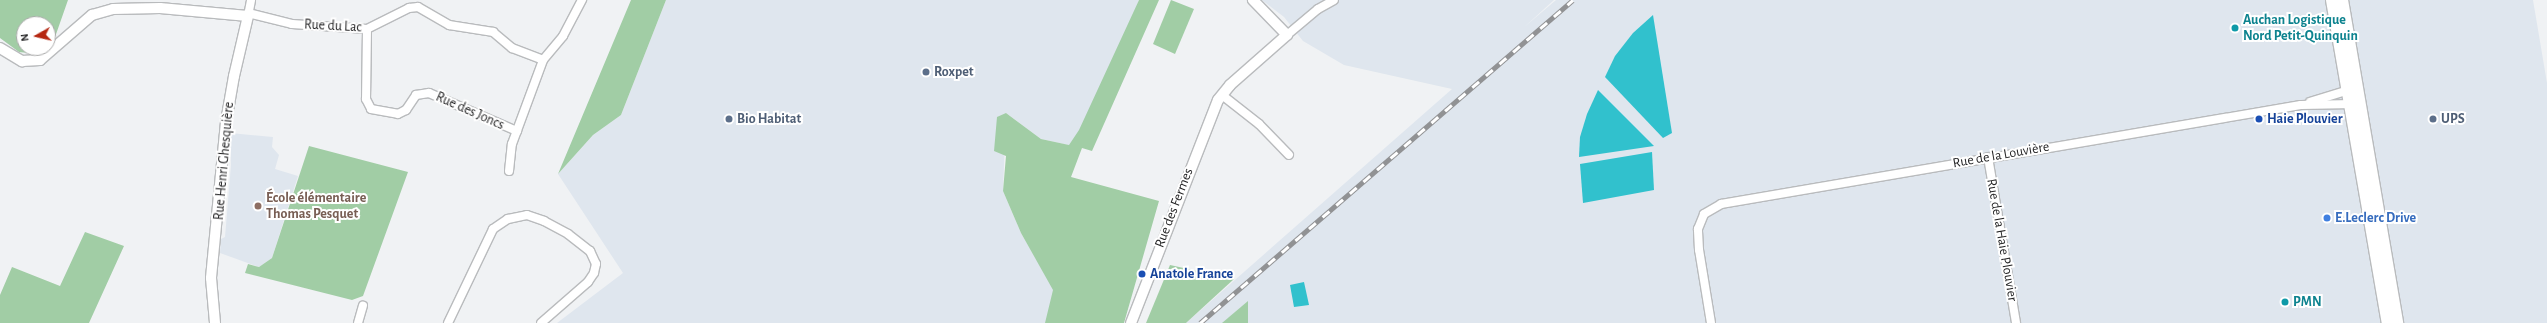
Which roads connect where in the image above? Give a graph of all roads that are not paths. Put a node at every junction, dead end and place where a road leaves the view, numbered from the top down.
1 (251, 0) edge
2 (582, 0) edge
3 (1253, 0) edge
4 (1334, 0) edge
5 (2332, 0) edge
6 (2342, 0) edge
7 (248, 15) junction
8 (367, 29) junction
9 (1286, 35) junction
10 (0, 48) edge
11 (543, 60) junction
12 (2352, 89) junction
13 (1222, 95) junction
14 (2355, 104) junction
15 (2301, 105) junction
16 (517, 131) junction
17 (1289, 155) dead end
18 (1988, 157) junction
19 (510, 171) dead end
20 (363, 306) dead end
21 (215, 323) edge
22 (358, 323) edge
23 (448, 323) edge
24 (541, 323) edge
25 (1131, 323) edge
26 (1711, 323) edge
27 (2016, 323) edge
28 (2388, 323) edge
29 (2397, 323) edge

1 - 7 street, Rue Henri Ghesquière
2 - 11 street
3 - 9 street
4 - 9 street
5 - 12 main road
6 - 12 main road
7 - 8 street, Rue du Lac
7 - 10 street
7 - 21 street, Rue Henri Ghesquière
8 - 11 street, Rue du Lac
8 - 16 street, Rue des Joncs
9 - 13 street, Rue des Fermes
11 - 16 street, Rue des Joncs
12 - 14 main road
12 - 15 street, Rue de la Louvière
13 - 17 street
13 - 25 street, Rue des Fermes
14 - 15 street, Rue de la Louvière
14 - 28 main road
14 - 29 main road
15 - 18 street, Rue de la Louvière
16 - 19 street, Rue des Joncs
18 - 26 street, Rue de la Louvière
18 - 27 street, Rue de la Haie Plouvier
20 - 22 street
23 - 24 street

